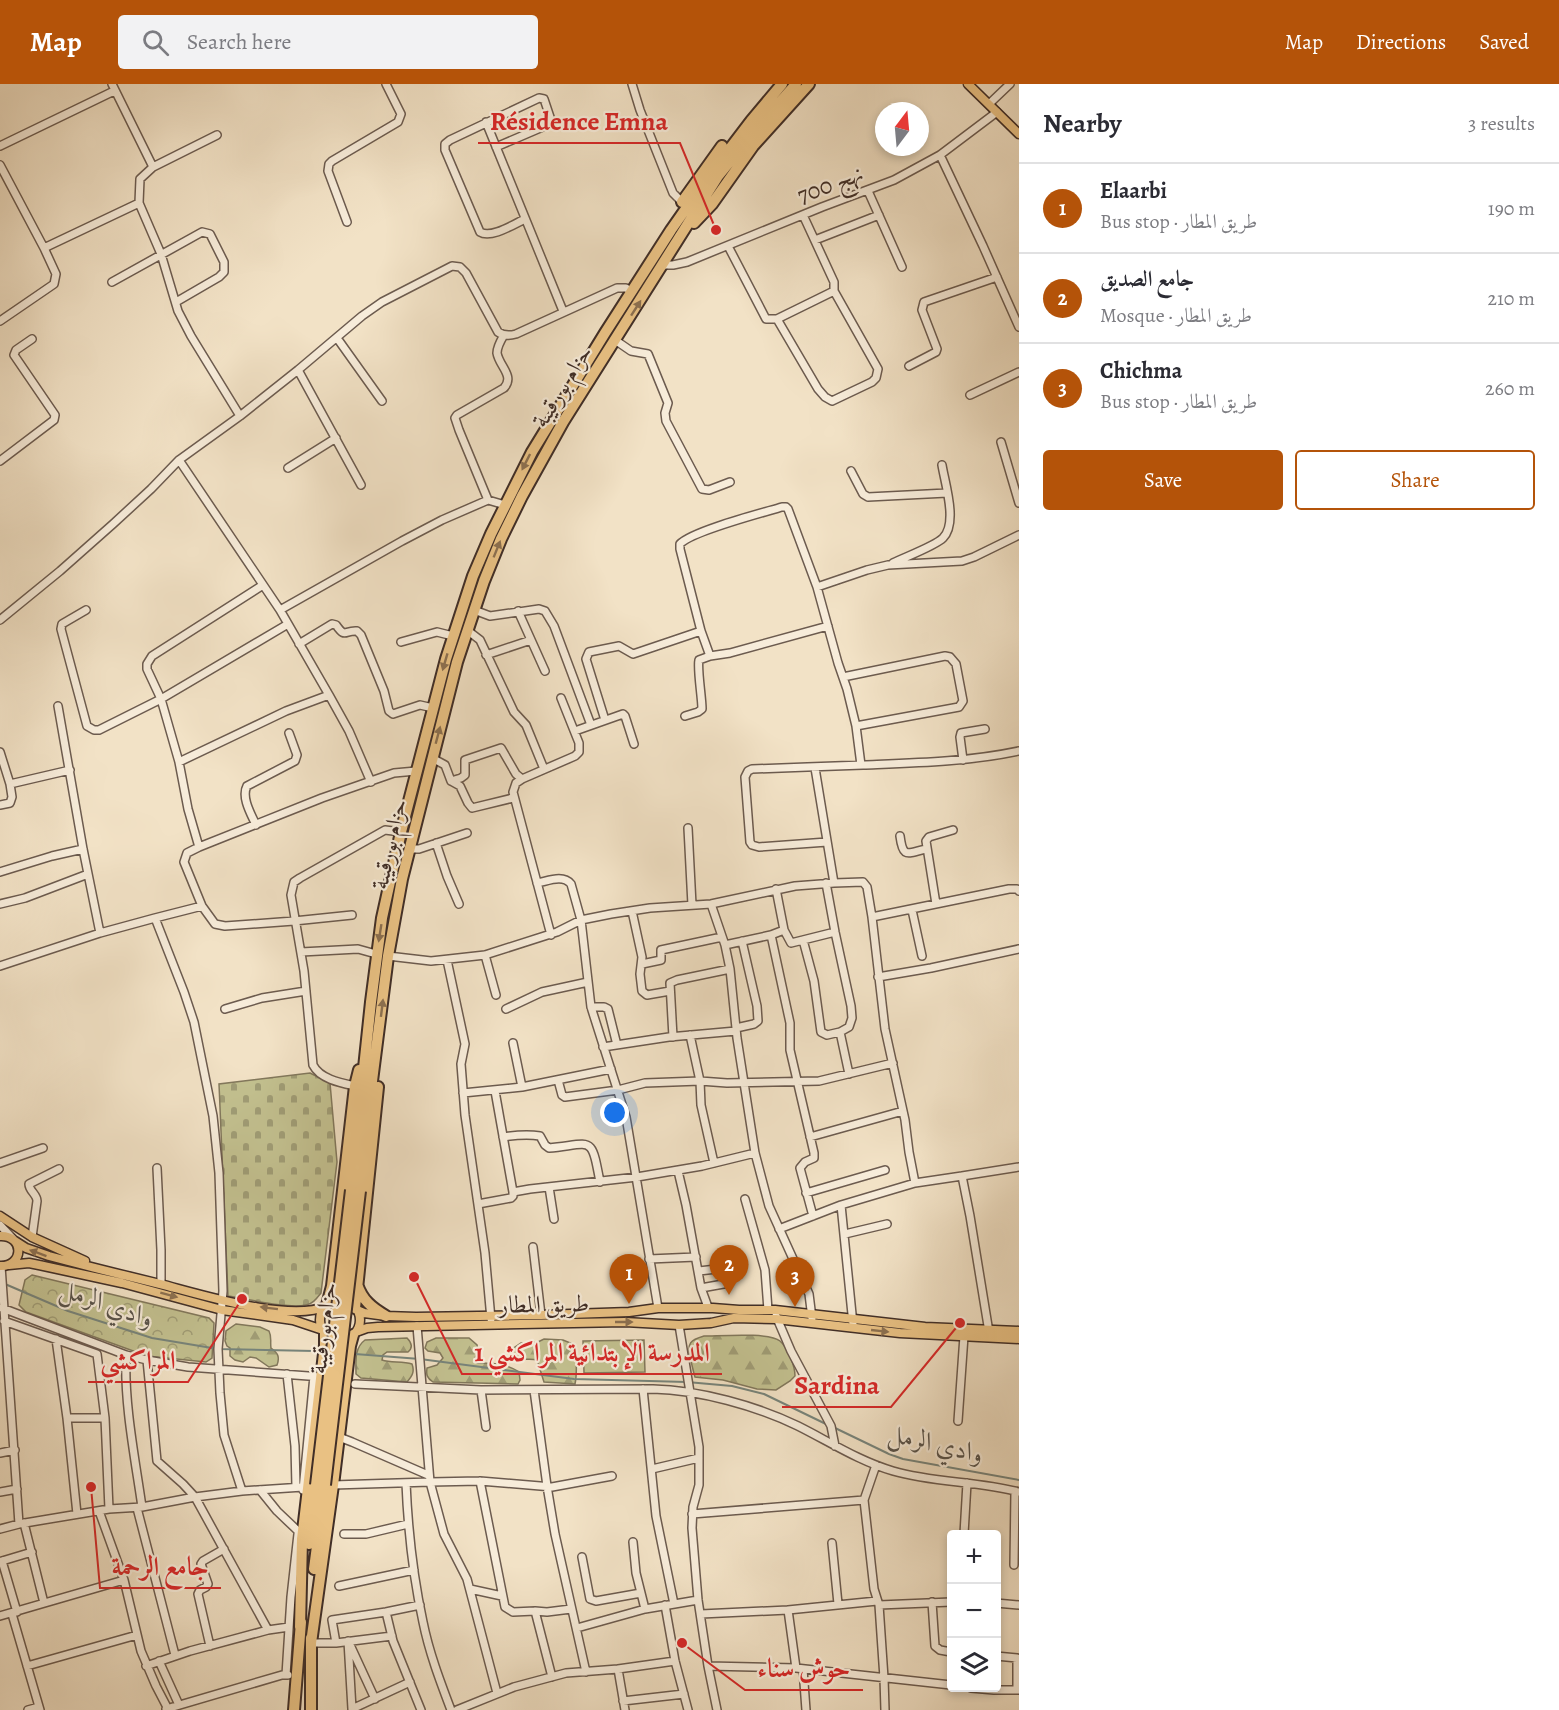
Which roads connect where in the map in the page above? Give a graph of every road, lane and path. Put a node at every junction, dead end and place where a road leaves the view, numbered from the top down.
1 (387, 84) edge
2 (632, 84) edge
3 (773, 84) edge
4 (782, 84) edge
5 (796, 84) edge
6 (809, 84) edge
7 (968, 84) edge
8 (1010, 84) edge
9 (113, 87) edge
10 (989, 104) junction
11 (997, 112) junction
12 (486, 122) junction
13 (1019, 134) edge
14 (217, 135) dead end
15 (0, 146) edge
16 (496, 147) junction
17 (940, 154) junction
18 (0, 165) edge
19 (153, 167) junction
20 (868, 191) junction
21 (682, 202) junction
22 (138, 203) junction
23 (804, 215) junction
24 (879, 215) junction
25 (525, 219) junction
26 (347, 222) dead end
27 (676, 232) junction
28 (815, 240) junction
29 (728, 246) junction
30 (44, 249) junction
31 (161, 254) junction
32 (663, 265) junction
33 (902, 267) dead end
34 (997, 278) junction
35 (112, 282) dead end
36 (631, 291) junction
37 (834, 291) junction
38 (176, 302) junction
39 (563, 311) junction
40 (777, 319) junction
41 (0, 321) edge
42 (1019, 327) edge
43 (504, 335) junction
44 (337, 338) junction
45 (32, 339) dead end
46 (615, 340) junction
47 (909, 366) dead end
48 (298, 370) junction
49 (1019, 372) edge
50 (970, 395) dead end
51 (382, 402) dead end
52 (240, 416) junction
53 (336, 438) junction
54 (1001, 442) dead end
55 (179, 460) junction
56 (0, 461) edge
57 (942, 465) dead end
58 (288, 468) dead end
59 (851, 471) dead end
60 (730, 482) dead end
61 (361, 485) dead end
62 (947, 493) junction
63 (488, 500) junction
64 (1019, 503) edge
65 (505, 506) junction
66 (1019, 535) edge
67 (888, 565) junction
68 (263, 585) junction
69 (817, 587) junction
70 (86, 610) dead end
71 (280, 610) junction
72 (474, 610) junction
73 (518, 611) junction
74 (0, 620) edge
75 (288, 624) junction
76 (828, 626) junction
77 (467, 630) junction
78 (701, 631) junction
79 (453, 636) junction
80 (531, 640) junction
81 (401, 642) dead end
82 (299, 644) junction
83 (486, 655) junction
84 (710, 656) junction
85 (545, 671) dead end
86 (843, 677) junction
87 (329, 695) junction
88 (561, 698) dead end
89 (161, 699) junction
90 (58, 706) dead end
91 (433, 708) junction
92 (685, 716) dead end
93 (605, 720) junction
94 (591, 725) junction
95 (856, 726) junction
96 (984, 729) dead end
97 (575, 731) junction
98 (289, 734) dead end
99 (633, 744) dead end
100 (0, 752) edge
101 (1019, 753) edge
102 (432, 758) junction
103 (963, 760) junction
104 (178, 762) junction
105 (861, 765) junction
106 (815, 768) junction
107 (544, 769) junction
108 (70, 770) junction
109 (416, 771) junction
110 (522, 779) junction
111 (451, 781) junction
112 (371, 782) junction
113 (10, 784) junction
114 (513, 798) junction
115 (0, 805) edge
116 (256, 825) junction
117 (688, 828) dead end
118 (953, 830) dead end
119 (401, 832) junction
120 (467, 833) dead end
121 (900, 836) dead end
122 (827, 842) junction
123 (436, 843) junction
124 (199, 847) junction
125 (83, 849) junction
126 (409, 849) junction
127 (926, 849) junction
128 (0, 872) edge
129 (88, 874) junction
130 (537, 883) junction
131 (830, 883) junction
132 (776, 889) junction
133 (1019, 891) edge
134 (0, 904) edge
135 (459, 904) dead end
136 (711, 904) junction
137 (936, 904) junction
138 (202, 906) junction
139 (692, 906) junction
140 (912, 910) junction
141 (633, 911) junction
142 (352, 915) dead end
143 (872, 917) junction
144 (155, 918) junction
145 (581, 920) junction
146 (294, 921) junction
147 (784, 930) junction
148 (835, 932) junction
149 (100, 933) junction
150 (551, 934) junction
151 (771, 935) junction
152 (803, 940) junction
153 (724, 941) junction
154 (742, 941) junction
155 (1019, 949) edge
156 (301, 952) junction
157 (376, 954) junction
158 (485, 955) junction
159 (922, 956) dead end
160 (388, 957) junction
161 (447, 960) junction
162 (642, 964) junction
163 (0, 966) edge
164 (730, 969) junction
165 (878, 977) junction
166 (588, 982) junction
167 (306, 991) junction
168 (670, 991) junction
169 (496, 995) dead end
170 (591, 1007) junction
171 (225, 1008) dead end
172 (506, 1009) dead end
173 (736, 1029) junction
174 (840, 1032) junction
175 (690, 1035) junction
176 (673, 1037) junction
177 (372, 1039) junction
178 (513, 1043) dead end
179 (617, 1045) junction
180 (603, 1047) junction
181 (893, 1063) junction
182 (611, 1069) junction
183 (849, 1074) junction
184 (558, 1080) junction
185 (699, 1081) junction
186 (743, 1082) junction
187 (798, 1082) junction
188 (355, 1086) junction
189 (522, 1087) junction
190 (618, 1090) junction
191 (495, 1091) junction
192 (463, 1093) junction
193 (903, 1111) junction
194 (503, 1137) junction
195 (810, 1137) junction
196 (43, 1148) dead end
197 (755, 1154) junction
198 (0, 1163) edge
199 (714, 1163) junction
200 (1019, 1167) edge
201 (157, 1168) dead end
202 (59, 1169) dead end
203 (885, 1170) dead end
204 (678, 1171) junction
205 (962, 1176) junction
206 (637, 1177) junction
207 (600, 1182) junction
208 (915, 1183) junction
209 (549, 1187) junction
210 (513, 1192) junction
211 (806, 1193) junction
212 (745, 1199) dead end
213 (478, 1204) junction
214 (841, 1205) junction
215 (0, 1216) edge
216 (813, 1216) junction
217 (554, 1219) dead end
218 (887, 1224) dead end
219 (0, 1225) edge
220 (779, 1229) junction
221 (845, 1234) junction
222 (0, 1236) edge
223 (32, 1237) junction
224 (14, 1240) junction
225 (532, 1247) dead end
226 (696, 1257) junction
227 (650, 1259) junction
228 (3, 1266) edge
229 (699, 1271) junction
230 (124, 1275) junction
231 (161, 1284) junction
232 (357, 1284) junction
233 (701, 1288) junction
234 (223, 1305) junction
235 (327, 1305) junction
236 (711, 1307) junction
237 (2, 1308) edge
238 (356, 1309) junction
239 (654, 1309) junction
240 (773, 1313) junction
241 (541, 1315) junction
242 (386, 1316) junction
243 (812, 1318) junction
244 (4, 1321) junction
245 (443, 1321) junction
246 (491, 1321) junction
247 (711, 1323) junction
248 (853, 1323) junction
249 (650, 1324) junction
250 (679, 1325) junction
251 (417, 1326) junction
252 (324, 1331) junction
253 (1019, 1331) edge
254 (354, 1333) junction
255 (989, 1334) junction
256 (964, 1336) junction
257 (1019, 1339) edge
258 (56, 1340) junction
259 (100, 1346) junction
260 (97, 1354) junction
261 (126, 1355) junction
262 (147, 1360) junction
263 (219, 1369) junction
264 (287, 1374) junction
265 (318, 1377) junction
266 (0, 1384) edge
267 (355, 1384) dead end
268 (10, 1385) junction
269 (422, 1388) junction
270 (643, 1389) junction
271 (480, 1390) junction
272 (534, 1390) junction
273 (689, 1393) junction
274 (67, 1418) junction
275 (105, 1418) junction
276 (958, 1422) dead end
277 (486, 1427) dead end
278 (339, 1437) junction
279 (835, 1446) junction
280 (15, 1450) junction
281 (0, 1453) edge
282 (699, 1458) junction
283 (876, 1465) junction
284 (652, 1469) junction
285 (612, 1476) dead end
286 (429, 1478) junction
287 (480, 1481) junction
288 (406, 1483) junction
289 (967, 1483) junction
290 (325, 1485) junction
291 (547, 1486) junction
292 (299, 1487) junction
293 (17, 1489) junction
294 (260, 1490) junction
295 (242, 1491) junction
296 (0, 1492) edge
297 (1017, 1492) edge
298 (195, 1497) junction
299 (864, 1500) junction
300 (140, 1507) junction
301 (109, 1509) junction
302 (99, 1511) junction
303 (77, 1514) junction
304 (692, 1514) junction
305 (22, 1524) junction
306 (408, 1524) junction
307 (0, 1529) edge
308 (964, 1530) edge
309 (298, 1531) junction
310 (344, 1534) dead end
311 (633, 1542) dead end
312 (832, 1543) dead end
313 (224, 1549) junction
314 (32, 1552) junction
315 (582, 1557) dead end
316 (1, 1561) edge
317 (1014, 1565) dead end
318 (414, 1570) junction
319 (124, 1580) junction
320 (9, 1586) junction
321 (339, 1586) dead end
322 (0, 1588) edge
323 (470, 1589) junction
324 (641, 1593) junction
325 (502, 1596) junction
326 (698, 1600) junction
327 (932, 1602) junction
328 (947, 1602) edge
329 (44, 1603) junction
330 (878, 1603) junction
331 (1001, 1603) edge
332 (674, 1604) junction
333 (838, 1604) junction
334 (420, 1605) junction
335 (665, 1605) junction
336 (1019, 1605) edge
337 (571, 1609) junction
338 (645, 1609) junction
339 (788, 1610) junction
340 (535, 1611) junction
341 (386, 1612) junction
342 (14, 1613) junction
343 (700, 1614) junction
344 (0, 1616) edge
345 (295, 1627) junction
346 (577, 1628) junction
347 (267, 1630) junction
348 (137, 1635) junction
349 (392, 1636) junction
350 (348, 1641) junction
351 (311, 1643) junction
352 (336, 1643) junction
353 (210, 1646) junction
354 (947, 1651) edge
355 (176, 1655) junction
356 (1001, 1656) edge
357 (1018, 1658) edge
358 (159, 1661) junction
359 (675, 1661) junction
360 (27, 1666) junction
361 (146, 1666) junction
362 (708, 1666) junction
363 (618, 1669) junction
364 (799, 1669) junction
365 (586, 1672) junction
366 (291, 1676) junction
367 (552, 1677) junction
368 (884, 1678) junction
369 (410, 1682) junction
370 (947, 1685) edge
371 (1001, 1690) edge
372 (1018, 1690) edge
373 (497, 1693) junction
374 (684, 1694) junction
375 (375, 1699) junction
376 (623, 1701) junction
377 (178, 1705) junction
378 (39, 1708) edge
379 (166, 1709) edge
380 (28, 1710) edge
381 (294, 1710) edge
382 (311, 1710) edge
383 (352, 1710) edge
384 (421, 1710) edge
385 (451, 1710) edge
386 (457, 1710) edge
387 (625, 1710) edge
388 (688, 1710) edge
389 (717, 1710) edge
390 (806, 1710) edge
391 (885, 1710) edge

1 - 26 street
2 - 21 street
3 - 21 highway
4 - 27 highway, حزام بورقيبة
5 - 27 highway, حزام بورقيبة
6 - 27 highway
7 - 10 main road
8 - 10 street
9 - 15 street
9 - 19 street
10 - 11 main road
11 - 13 main road
11 - 17 street, نهج 700
12 - 16 street
12 - 16 street
12 - 25 street
14 - 19 street
16 - 25 street
17 - 20 street, نهج 700
17 - 34 street
18 - 30 street
19 - 22 street
20 - 23 street, نهج 700
20 - 24 street
21 - 27 highway
22 - 30 street
22 - 31 street
23 - 28 street
23 - 29 street, نهج 700
24 - 28 street
24 - 33 street
25 - 39 street
27 - 32 highway, حزام بورقيبة
27 - 36 highway, حزام بورقيبة
28 - 37 street
29 - 32 street, نهج 700
29 - 40 street
30 - 41 street
31 - 35 street
31 - 38 street
31 - 38 street
46 -> 32 highway, حزام بورقيبة
34 - 42 street
34 - 47 street
36 - 39 street
36 -> 65 highway, حزام بورقيبة
37 - 40 street
37 - 40 street
38 - 52 street
39 - 43 street
43 - 44 street
43 - 63 street
44 - 48 street
44 - 51 street
45 - 56 street
46 - 60 street
72 -> 46 highway, حزام بورقيبة
48 - 52 street
48 - 53 street
49 - 50 street
52 - 55 street
53 - 58 street
53 - 61 street
54 - 64 street
55 - 68 street
55 - 74 street
57 - 62 street
59 - 62 street
62 - 67 street
63 - 65 street
63 - 71 street
65 - 79 highway, حزام بورقيبة
66 - 67 street
67 - 69 street
68 - 71 street
68 - 89 street
69 - 76 street
69 - 78 street
70 - 89 street
71 - 75 street
72 - 73 street
72 - 77 highway, حزام بورقيبة
73 - 80 street
73 - 94 street
75 - 82 street
75 - 89 street
76 - 84 street
76 - 86 street
77 - 83 street
102 -> 77 highway, حزام بورقيبة
78 - 84 street
78 - 93 street
79 - 81 street
79 -> 91 highway, حزام بورقيبة
80 - 83 street
80 - 85 street
82 - 87 street
82 - 91 street
83 - 107 street
84 - 92 street
86 - 95 street
86 - 95 street
87 - 104 street
87 - 112 street
88 - 97 street
89 - 104 street
90 - 108 street
91 - 109 highway, حزام بورقيبة
93 - 94 street
93 - 99 street
94 - 97 street
95 - 105 street
96 - 103 street
97 - 107 street
98 - 116 street
100 - 113 street
101 - 103 street
102 - 111 street
102 - 126 highway, حزام بورقيبة
103 - 105 street
104 - 124 street
105 - 106 street
106 - 122 street
106 - 122 street
107 - 110 street
108 - 113 street
108 - 125 street
109 - 112 street
109 - 119 highway, حزام بورقيبة
110 - 111 street
110 - 114 street
111 - 114 street
112 - 116 street
113 - 115 street
114 - 130 street
116 - 124 street
117 - 139 street
118 - 127 street
119 - 146 street
119 -> 157 highway, حزام بورقيبة
120 - 123 street
121 - 127 street
122 - 131 street
123 - 126 street
123 - 135 street
124 - 138 street
125 - 128 street
125 - 129 street
126 - 160 highway, حزام بورقيبة
127 - 137 street
129 - 134 street
129 - 149 street
130 - 145 street
130 - 150 street
131 - 132 street
131 - 143 street
131 - 148 street
132 - 136 street
132 - 147 street
133 - 137 street
136 - 139 street
136 - 153 street
137 - 140 street
138 - 144 street
138 - 146 street
139 - 141 street
140 - 143 street
140 - 159 street
141 - 145 street
141 - 162 street
142 - 146 street
143 - 165 street
144 - 149 street
144 - 234 street
145 - 150 street
145 - 166 street
146 - 156 street
147 - 151 street
147 - 152 street
148 - 152 street
148 - 174 street
149 - 163 street
150 - 158 street
151 - 154 street
151 - 187 street
152 - 174 street
153 - 154 street
153 - 162 street
153 - 164 street
154 - 173 street
155 - 165 street
156 - 157 street
156 - 167 street
157 - 177 highway, حزام بورقيبة
158 - 161 street
158 - 169 street
160 - 161 street
177 -> 160 highway, حزام بورقيبة
161 - 192 street
162 - 168 street
164 - 168 street
164 - 173 street
165 - 181 street
166 - 170 street
166 - 172 street
167 - 171 street
167 - 188 street
168 - 176 street
170 - 179 street
170 - 180 street
173 - 175 street
173 - 186 street
174 - 183 street
175 - 176 street
175 - 185 street
176 - 179 street
177 - 188 highway
177 - 232 highway
177 - 290 highway, حزام بورقيبة, bridge
178 - 189 street
179 - 180 street
180 - 182 street
181 - 183 street
181 - 193 street
182 - 184 street
182 - 190 street
183 - 187 street
184 - 189 street
184 - 190 street
185 - 186 street
185 - 190 street
185 - 199 street
186 - 187 street
186 - 197 street
187 - 195 street
188 - 235 highway
189 - 191 street
190 - 206 street
191 - 192 street
191 - 194 street
192 - 213 street
193 - 195 street
193 - 208 street
194 - 207 street
194 - 210 street
195 - 211 street
196 - 198 street
197 - 199 street
197 - 220 street
199 - 204 street
200 - 205 street
201 - 231 street
202 - 223 street
203 - 211 street
204 - 206 street
204 - 226 street
205 - 208 street
205 - 255 street
206 - 207 street
206 - 227 street
207 - 209 street
208 - 214 street
209 - 210 street
209 - 217 street
210 - 213 street
211 - 216 street
212 - 240 street
213 - 246 street
214 - 216 street
214 - 221 street
215 - 223 main road
216 - 220 street
218 - 221 street
219 - 224 street
220 - 243 street
221 - 248 street
222 - 224 main road
223 - 230 main road
224 - 228 main road
230 -> 224 main road
225 - 241 street
226 - 227 street
226 - 229 street
227 - 239 street
228 -> 234 main road
228 - 237 street
229 - 233 street
229 - 233 street
230 - 231 main road
231 - 234 main road
232 - 238 highway
232 - 242 highway
233 - 236 street
235 -> 234 main road
234 - 252 main road
234 - 263 street
235 - 238 main road
235 - 252 main road
236 - 239 main road, طريق المطار
236 - 240 main road, طريق المطار
236 - 247 main road
237 - 244 street
237 - 259 street
238 - 242 main road, طريق المطار
238 - 254 main road
239 - 241 main road, طريق المطار
239 - 249 main road
240 - 243 main road, طريق المطار
240 - 247 main road, طريق المطار
240 - 279 street
241 - 246 main road, طريق المطار
242 - 245 main road, طريق المطار
243 - 248 main road, طريق المطار
244 - 258 street
244 - 268 street
245 - 246 main road, طريق المطار
245 - 251 main road, طريق المطار
246 -> 249 main road, طريق المطار
247 - 250 main road, طريق المطار
248 - 255 main road, طريق المطار
248 -> 256 main road, طريق المطار
249 - 250 main road, طريق المطار
250 - 273 street
251 - 254 main road, طريق المطار
251 - 269 street
252 - 254 main road
252 - 265 highway
253 - 255 main road, طريق المطار
254 - 278 highway
255 - 256 main road, طريق المطار
255 - 257 main road, طريق المطار
256 - 276 street
258 - 260 street
258 - 274 street
259 - 260 street
259 - 261 street
260 - 275 street
261 - 262 street
261 - 300 street
262 - 263 street
262 - 298 street
263 - 264 street
263 - 295 street
264 - 265 street
264 - 292 street
265 - 292 street
265 - 345 highway
266 - 268 street
267 - 269 street
268 - 280 street
269 - 271 street
269 - 286 street
270 - 272 street
270 - 273 street
270 - 284 street
271 - 272 street
271 - 277 street
272 - 291 street
273 - 279 street
273 - 282 street
274 - 275 street
274 - 303 street
275 - 301 street
278 - 286 street
278 - 290 highway
279 - 283 street
280 - 281 street
280 - 293 street
282 - 284 street
282 - 304 street
283 - 289 street
283 - 299 street
284 - 332 street
285 - 291 street
286 - 287 street
286 - 288 street
286 - 323 street
287 - 291 street
287 - 325 street
288 - 290 street
288 - 306 street
289 - 297 street
289 - 308 street
290 - 345 highway, حزام بورقيبة
290 - 351 highway, حزام بورقيبة
291 - 337 street
292 - 294 street
292 - 309 street
293 - 296 street
293 - 305 street
294 - 295 street
294 - 309 street
295 - 298 street
297 - 317 street
298 - 300 street
298 - 313 street
299 - 304 street
299 - 330 street
300 - 301 street
300 - 355 street
301 - 302 street
302 - 303 street
302 - 319 street
303 - 305 street
304 - 326 street
305 - 307 street
305 - 314 street
306 - 310 street
306 - 318 street
309 - 345 street
311 - 324 street
312 - 333 street
313 - 347 street
313 - 353 street
314 - 316 street
314 - 329 street
315 - 324 street
316 - 320 street
318 - 321 street
318 - 334 street
319 - 329 street
319 - 348 street
320 - 322 street
320 - 342 street
323 - 325 street
323 - 373 street
324 - 338 street
325 - 340 street
326 - 332 street
326 - 343 street
327 - 328 street
327 - 330 street
327 - 354 street
329 - 342 street
330 - 333 street
330 - 368 street
331 - 336 street
332 - 335 street
333 - 339 street
334 - 341 street
334 - 385 street
335 - 338 street
335 - 359 street
337 - 340 street
337 - 346 street
338 - 346 street
339 - 343 street
339 - 364 street
340 - 367 street
341 - 349 street
341 - 352 street
342 - 344 street
342 - 360 street
343 - 362 street
345 - 347 street
345 - 366 highway, حزام بورقيبة
346 - 365 street
347 - 353 street
348 - 360 street
348 - 361 street
349 - 350 street
349 - 369 street
350 - 352 street
350 - 375 street
350 - 383 street
351 - 352 street
351 - 382 highway, حزام بورقيبة
353 - 355 street
355 - 358 street
356 - 357 street
357 - 372 street
358 - 361 street
358 - 377 street
359 - 363 street
359 - 374 street
360 - 378 street
361 - 379 street
362 - 364 street
362 - 389 street
363 - 365 street
363 - 376 street
364 - 368 street
364 - 390 street
365 - 367 street
366 - 377 street
366 - 381 highway, حزام بورقيبة
367 - 373 street
368 - 370 street
368 - 391 street
369 - 375 street
369 - 384 street
371 - 372 street
373 - 386 street
374 - 376 street
374 - 388 street
375 - 383 street
376 - 387 street
377 - 379 street
378 - 380 street

